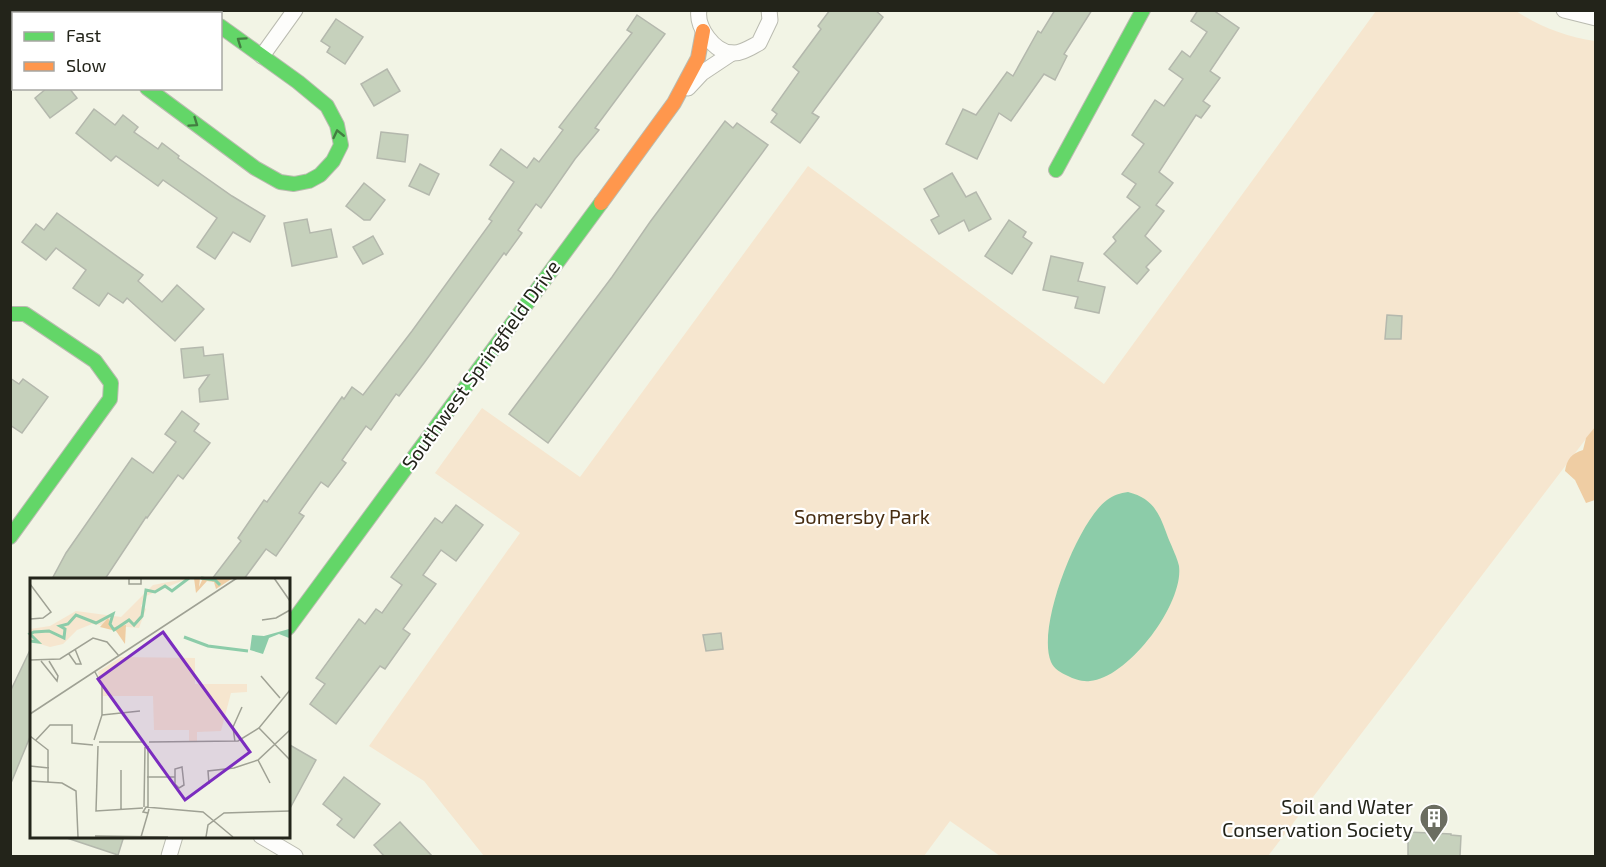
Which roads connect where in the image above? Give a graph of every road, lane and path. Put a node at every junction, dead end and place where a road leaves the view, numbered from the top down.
1 (295, 10) edge
2 (769, 10) edge
3 (1143, 10) edge
4 (1564, 10) edge
5 (699, 17) edge
6 (1596, 18) edge
7 (222, 27) edge
8 (732, 53) junction
9 (262, 56) junction
10 (150, 90) edge
11 (674, 103) junction
12 (1056, 170) dead end
13 (10, 314) edge
14 (10, 537) edge
15 (290, 624) edge
16 (175, 837) edge
17 (263, 837) edge
18 (169, 856) edge
19 (295, 856) edge

1 - 9 street
2 - 8 street, Southwest Springfield Drive
3 - 12 street
4 - 6 street
5 - 8 street
5 - 11 street, Southwest Springfield Drive
9 -> 7 street
8 - 11 street, Southwest Springfield Drive
10 -> 9 street
11 - 15 street, Southwest Springfield Drive
13 - 14 street
16 - 18 street
17 - 19 street

